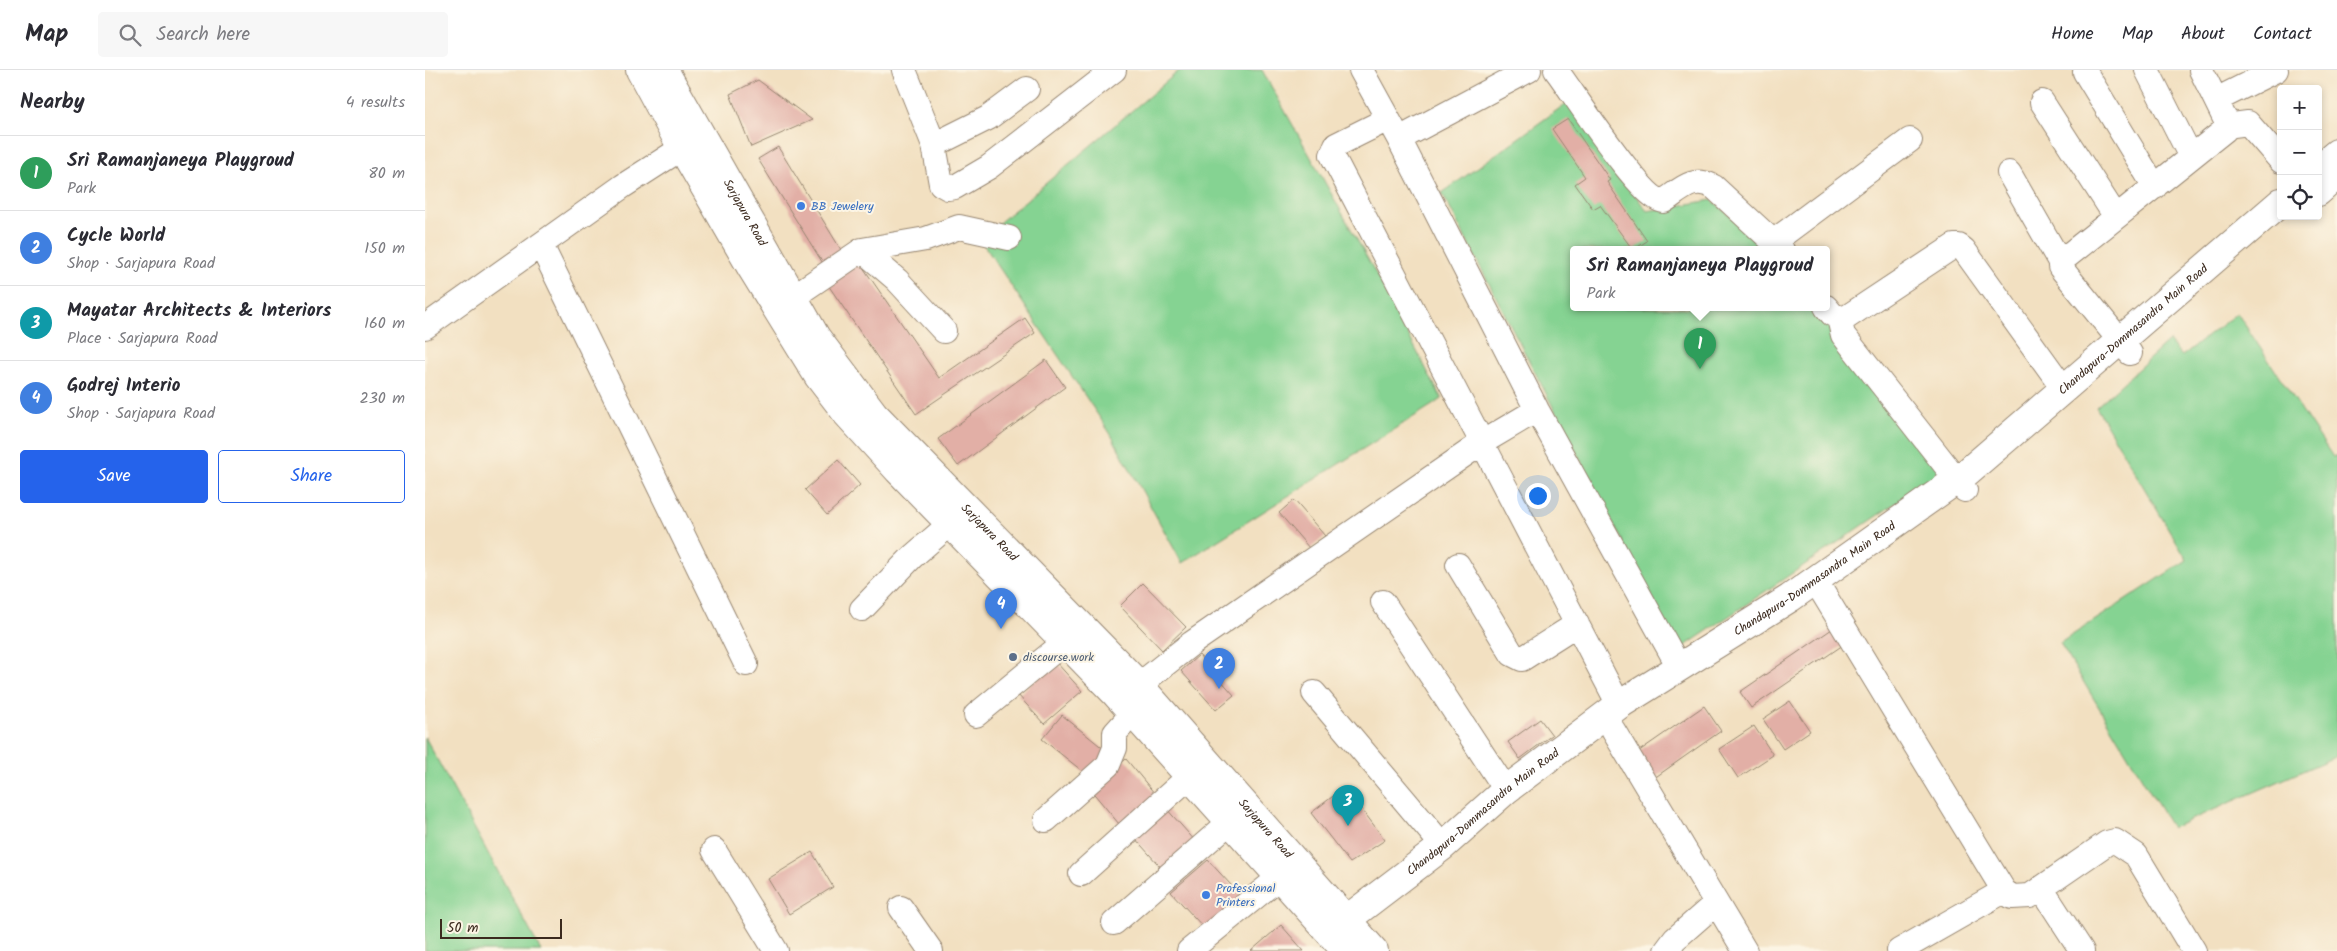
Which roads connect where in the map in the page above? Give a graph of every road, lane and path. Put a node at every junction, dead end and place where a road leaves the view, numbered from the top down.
1 (905, 70) edge
2 (1114, 70) edge
3 (1361, 70) edge
4 (1529, 70) edge
5 (1556, 70) edge
6 (2147, 70) edge
7 (2201, 70) edge
8 (2276, 70) edge
9 (2085, 72) dead end
10 (657, 73) edge
11 (1493, 78) edge
12 (1027, 89) dead end
13 (2216, 100) junction
14 (2042, 102) dead end
15 (2227, 126) junction
16 (1394, 129) junction
17 (1910, 140) dead end
18 (934, 145) junction
19 (682, 148) junction
20 (2337, 153) edge
21 (2277, 155) edge
22 (2191, 157) junction
23 (2322, 166) edge
24 (2009, 172) dead end
25 (2337, 175) edge
26 (2155, 186) junction
27 (2322, 188) edge
28 (2277, 206) edge
29 (2116, 217) junction
30 (2285, 220) edge
31 (1009, 238) dead end
32 (541, 244) junction
33 (1778, 246) edge
34 (862, 250) junction
35 (2060, 262) junction
36 (784, 303) junction
37 (1833, 312) edge
38 (425, 327) edge
39 (944, 331) dead end
40 (2125, 347) junction
41 (2064, 389) junction
42 (1537, 410) junction
43 (1483, 442) junction
44 (1961, 485) junction
45 (951, 523) junction
46 (1458, 565) dead end
47 (1823, 593) junction
48 (1383, 602) dead end
49 (862, 609) dead end
50 (1577, 624) junction
51 (1065, 642) junction
52 (746, 664) dead end
53 (1679, 667) junction
54 (1139, 685) junction
55 (1314, 693) dead end
56 (1133, 713) junction
57 (976, 715) dead end
58 (1616, 717) junction
59 (1190, 776) junction
60 (1506, 790) junction
61 (1046, 820) dead end
62 (1231, 821) junction
63 (1443, 846) junction
64 (715, 850) dead end
65 (1081, 874) dead end
66 (1281, 876) junction
67 (2041, 888) junction
68 (2004, 891) junction
69 (1716, 903) junction
70 (901, 908) dead end
71 (1115, 923) dead end
72 (1348, 941) edge
73 (776, 951) edge
74 (931, 951) edge
75 (1189, 951) edge
76 (1666, 951) edge
77 (1745, 951) edge
78 (1899, 951) edge
79 (2082, 951) edge
80 (2194, 951) edge

1 - 18 street
2 - 18 street
3 - 16 street
4 - 11 street
5 - 33 street
6 - 22 street
7 - 13 street
8 - 13 street
9 - 26 street
10 - 19 main road, Sarjapura Road
10 - 36 main road, Sarjapura Road
11 - 16 street
12 - 18 street
13 - 15 street
14 - 29 street
15 - 21 street
15 - 22 street
16 - 42 street
16 - 43 street
17 - 33 street
19 - 32 street
19 - 36 main road, Sarjapura Road
20 - 23 main road
22 - 26 street
24 - 35 street
25 - 27 main road
26 - 29 street
28 - 40 main road, Chandapura-Dommasandra Main Road
29 - 35 street
30 - 40 main road, Chandapura-Dommasandra Main Road
31 - 34 street
32 - 38 street
32 - 52 street
34 - 36 street
34 - 39 street
35 - 40 street
36 - 45 main road, Sarjapura Road
36 - 54 main road, Sarjapura Road
37 - 41 street
37 - 44 street
40 - 41 main road, Chandapura-Dommasandra Main Road
40 - 44 main road, Chandapura-Dommasandra Main Road
41 - 44 main road, Chandapura-Dommasandra Main Road
42 - 43 street
42 - 53 street
43 - 50 street
43 - 54 street
44 - 47 main road, Chandapura-Dommasandra Main Road
44 - 53 main road, Chandapura-Dommasandra Main Road
45 - 49 street
45 - 51 main road, Sarjapura Road
46 - 50 street
47 - 58 main road, Chandapura-Dommasandra Main Road
47 - 68 street
48 - 60 street
50 - 58 street
51 - 56 main road, Sarjapura Road
51 - 57 street
53 - 58 main road, Chandapura-Dommasandra Main Road
54 - 72 main road, Sarjapura Road
55 - 63 street
56 - 59 main road, Sarjapura Road
56 - 61 street
58 - 60 main road, Chandapura-Dommasandra Main Road
58 - 69 street
58 - 72 main road, Chandapura-Dommasandra Main Road
59 - 62 main road, Sarjapura Road
59 - 65 street
60 - 63 main road, Chandapura-Dommasandra Main Road
62 - 66 main road, Sarjapura Road
62 - 71 street
63 - 72 main road, Chandapura-Dommasandra Main Road
64 - 73 street
66 - 72 main road, Sarjapura Road
66 - 75 street
67 - 68 street
67 - 79 street
67 - 80 street
68 - 78 street
69 - 76 street
69 - 77 street
70 - 74 street

